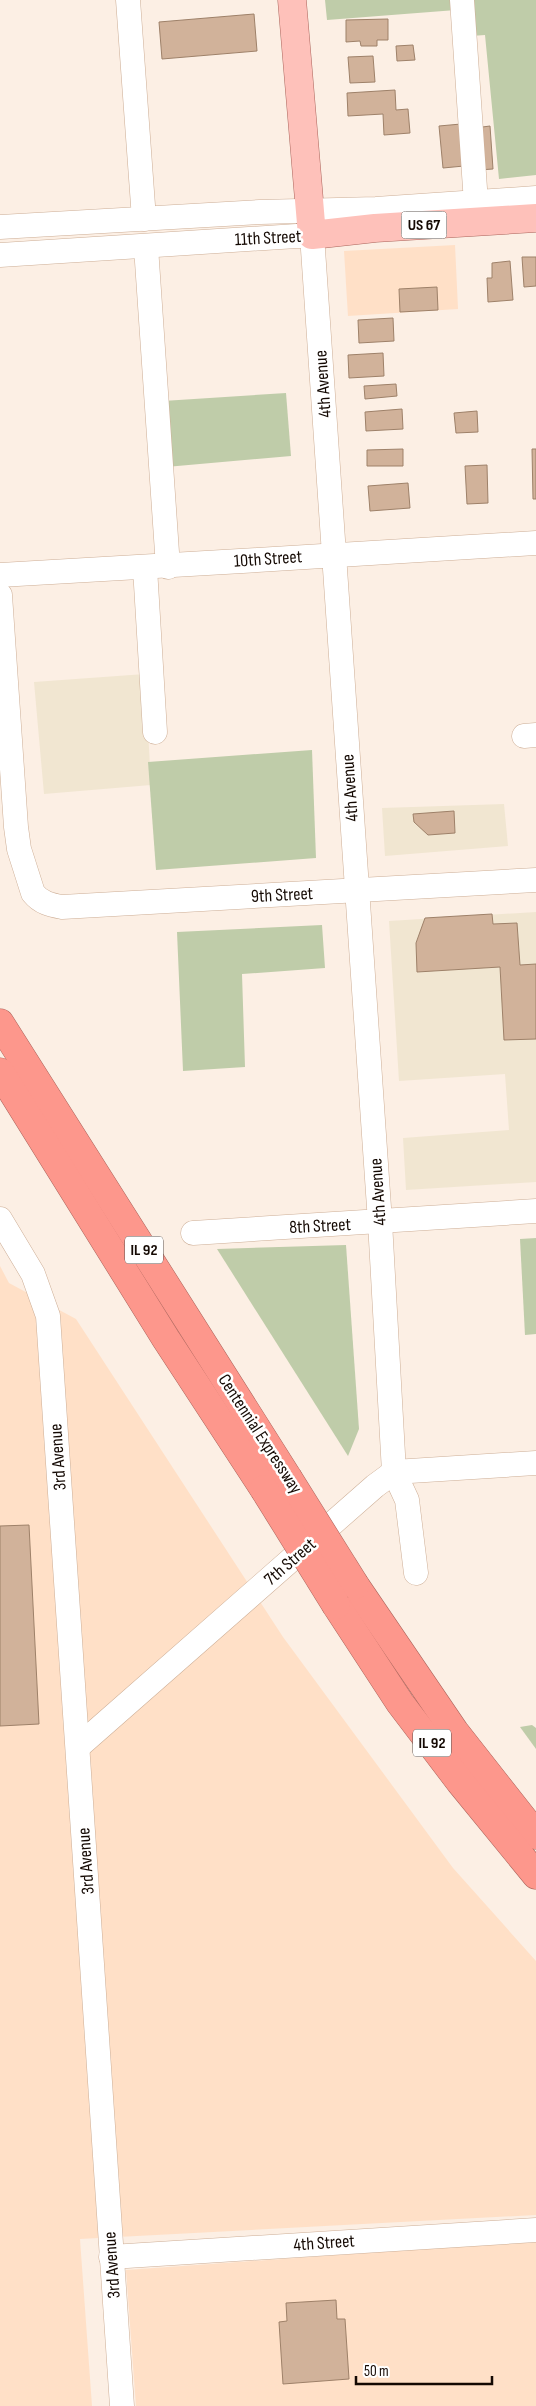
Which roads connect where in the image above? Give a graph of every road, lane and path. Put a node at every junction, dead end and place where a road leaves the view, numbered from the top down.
1 (128, 0) edge
2 (292, 0) edge
3 (462, 0) edge
4 (536, 198) edge
5 (476, 203) junction
6 (144, 218) junction
7 (536, 218) edge
8 (310, 223) junction
9 (0, 227) edge
10 (146, 247) junction
11 (0, 255) edge
12 (536, 543) edge
13 (334, 554) junction
14 (156, 567) junction
15 (0, 575) edge
16 (0, 595) edge
17 (155, 732) dead end
18 (536, 880) edge
19 (356, 891) junction
20 (0, 1023) edge
21 (0, 1072) edge
22 (536, 1211) edge
23 (0, 1219) edge
24 (380, 1222) junction
25 (193, 1233) dead end
26 (8, 1244) edge
27 (536, 1463) edge
28 (394, 1472) junction
29 (416, 1573) dead end
30 (79, 1746) junction
31 (502, 1834) junction
32 (536, 1834) edge
33 (536, 1875) edge
34 (536, 1884) edge
35 (536, 2230) edge
36 (111, 2257) junction
37 (122, 2406) edge

1 - 6 street
2 - 8 main road, 4th Avenue
3 - 5 street
4 - 5 street, 11th Street
5 - 8 street, 11th Street
6 - 8 street, 11th Street
6 - 9 street, 11th Street
7 - 8 main road, 11th Street / US 67
8 - 10 street, 11th Street
8 - 13 street, 4th Avenue
10 - 11 street, 11th Street
10 - 14 street
12 - 13 street, 10th Street
13 - 14 street, 10th Street
13 - 19 street, 4th Avenue
14 - 15 street, 10th Street
14 - 17 street
16 - 19 street, 9th Street
18 - 19 street, 9th Street
19 - 24 street, 4th Avenue
20 - 32 highway, Centennial Expressway / IL 92, bridge
21 - 31 highway, Centennial Expressway / IL 92, bridge
22 - 24 street, 8th Street
23 - 26 street, 3rd Avenue
24 - 25 street, 8th Street
24 - 28 street, 4th Avenue
26 - 30 street, 3rd Avenue
27 - 28 street
28 - 29 street, 4th Avenue
28 - 30 street, 7th Street
30 - 36 street, 3rd Avenue
31 - 33 highway, Centennial Expressway / IL 92
31 - 34 highway
35 - 36 street, 4th Street
36 - 37 street, 3rd Avenue

